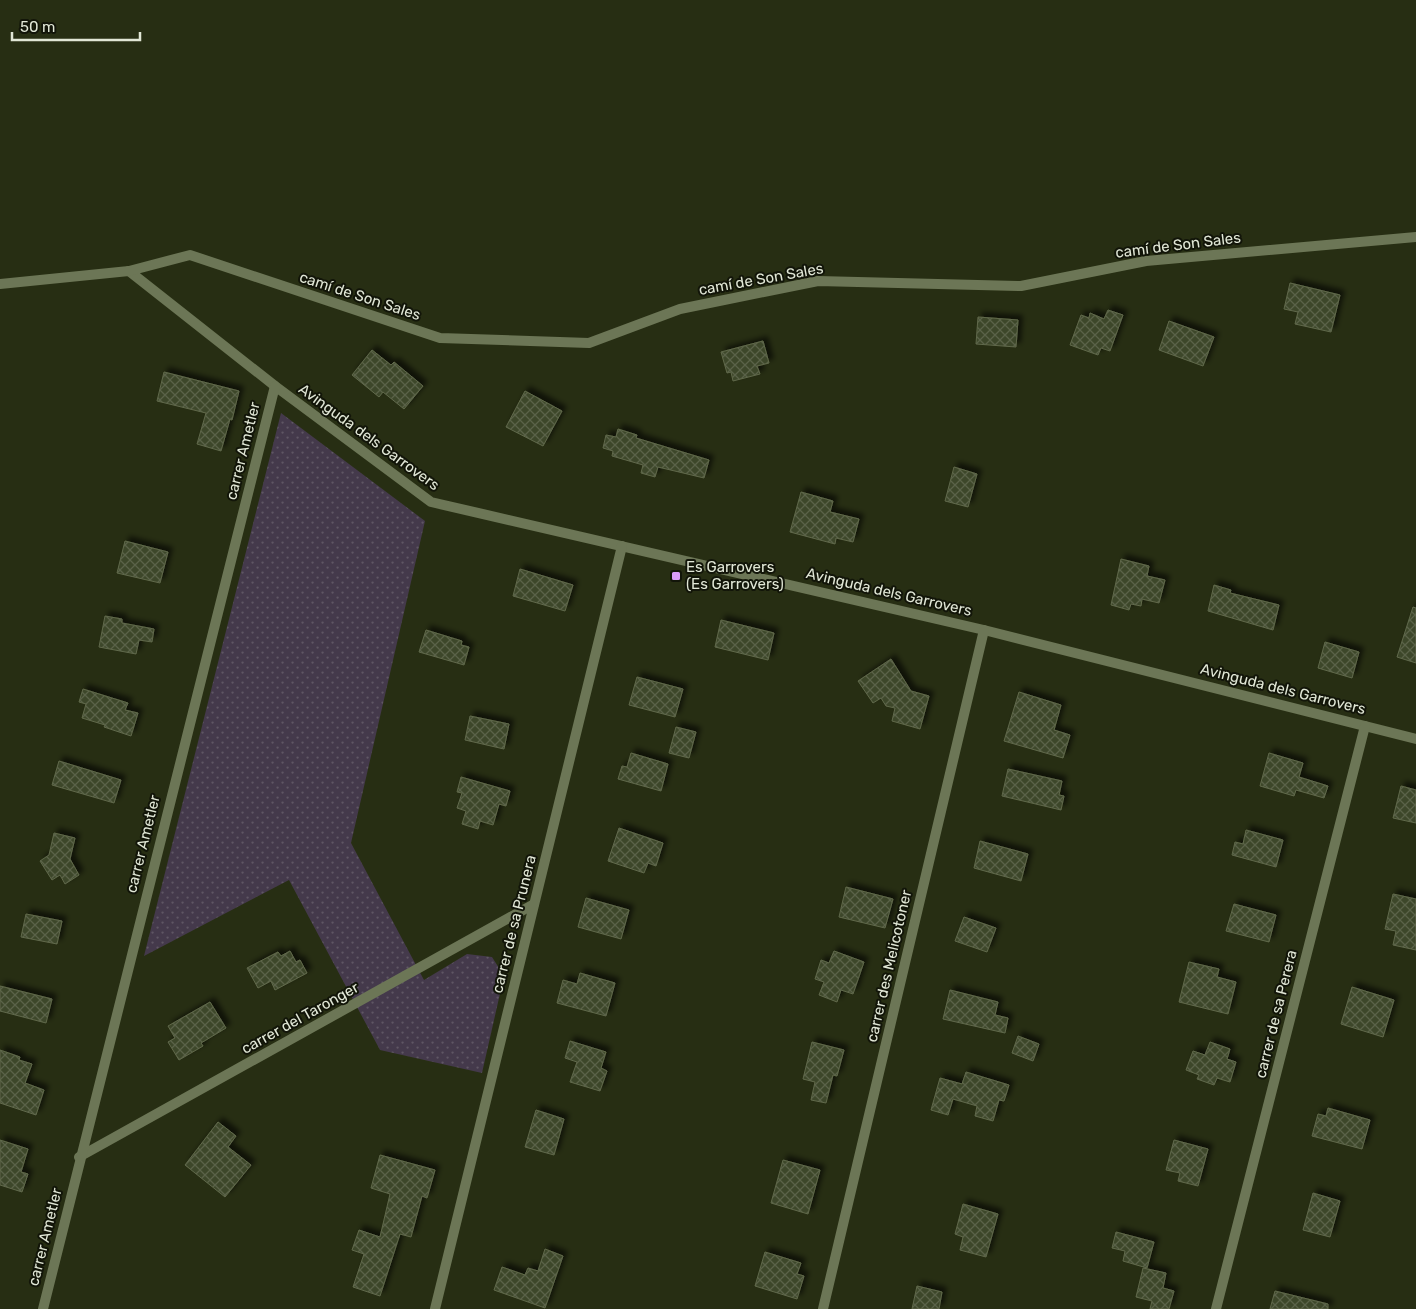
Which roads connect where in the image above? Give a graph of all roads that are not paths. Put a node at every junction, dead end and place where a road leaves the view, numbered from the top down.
1 (1416, 237) edge
2 (129, 271) junction
3 (0, 284) edge
4 (274, 386) junction
5 (622, 546) junction
6 (984, 630) junction
7 (1365, 726) junction
8 (1416, 739) edge
9 (534, 904) junction
10 (79, 1158) junction
11 (42, 1309) edge
12 (436, 1309) edge
13 (823, 1309) edge
14 (1216, 1309) edge

1 - 2 street, camí de Son Sales
2 - 3 street, camí de Son Sales
2 - 4 street, Avinguda dels Garrovers
4 - 5 street, Avinguda dels Garrovers
4 - 10 street, carrer Ametler
5 - 6 street, Avinguda dels Garrovers
5 - 9 street, carrer de sa Prunera
6 - 7 street, Avinguda dels Garrovers
6 - 13 street, carrer des Melicotoner
7 - 8 street, Avinguda dels Garrovers
7 - 14 street, carrer de sa Perera
9 - 10 street, carrer del Taronger
9 - 12 street, carrer de sa Prunera
10 - 11 street, carrer Ametler

